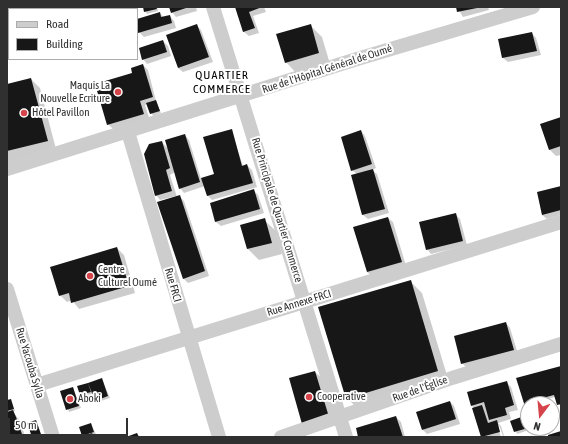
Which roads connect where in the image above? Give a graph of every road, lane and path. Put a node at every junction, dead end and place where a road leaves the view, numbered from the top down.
1 (213, 7) edge
2 (533, 7) edge
3 (241, 96) junction
4 (128, 132) junction
5 (7, 169) edge
6 (561, 222) edge
7 (7, 289) edge
8 (305, 301) junction
9 (188, 338) junction
10 (561, 344) edge
11 (37, 385) junction
12 (340, 418) junction
13 (53, 437) edge
14 (219, 437) edge
15 (281, 437) edge
16 (346, 437) edge

1 - 3 street, Rue Principale de Quartier Commerce
2 - 3 street, Rue de l'Hôpital Général de Oumé
3 - 4 street, Rue de l'Hôpital Général de Oumé
3 - 8 street, Rue Principale de Quartier Commerce
4 - 5 street, Rue de l'Hôpital Général de Oumé
4 - 9 street, Rue FRCI
6 - 8 street, Rue Annexe FRCI
7 - 11 street, Rue Yacouba Sylla
8 - 9 street, Rue Annexe FRCI
8 - 12 street, Rue Principale de Quartier Commerce
9 - 11 street, Rue Annexe FRCI
9 - 14 street, Rue FRCI
10 - 12 street, Rue de l'Église
11 - 13 street, Rue Yacouba Sylla
12 - 15 street, Rue de l'Église
12 - 16 street, Rue Principale de Quartier Commerce

